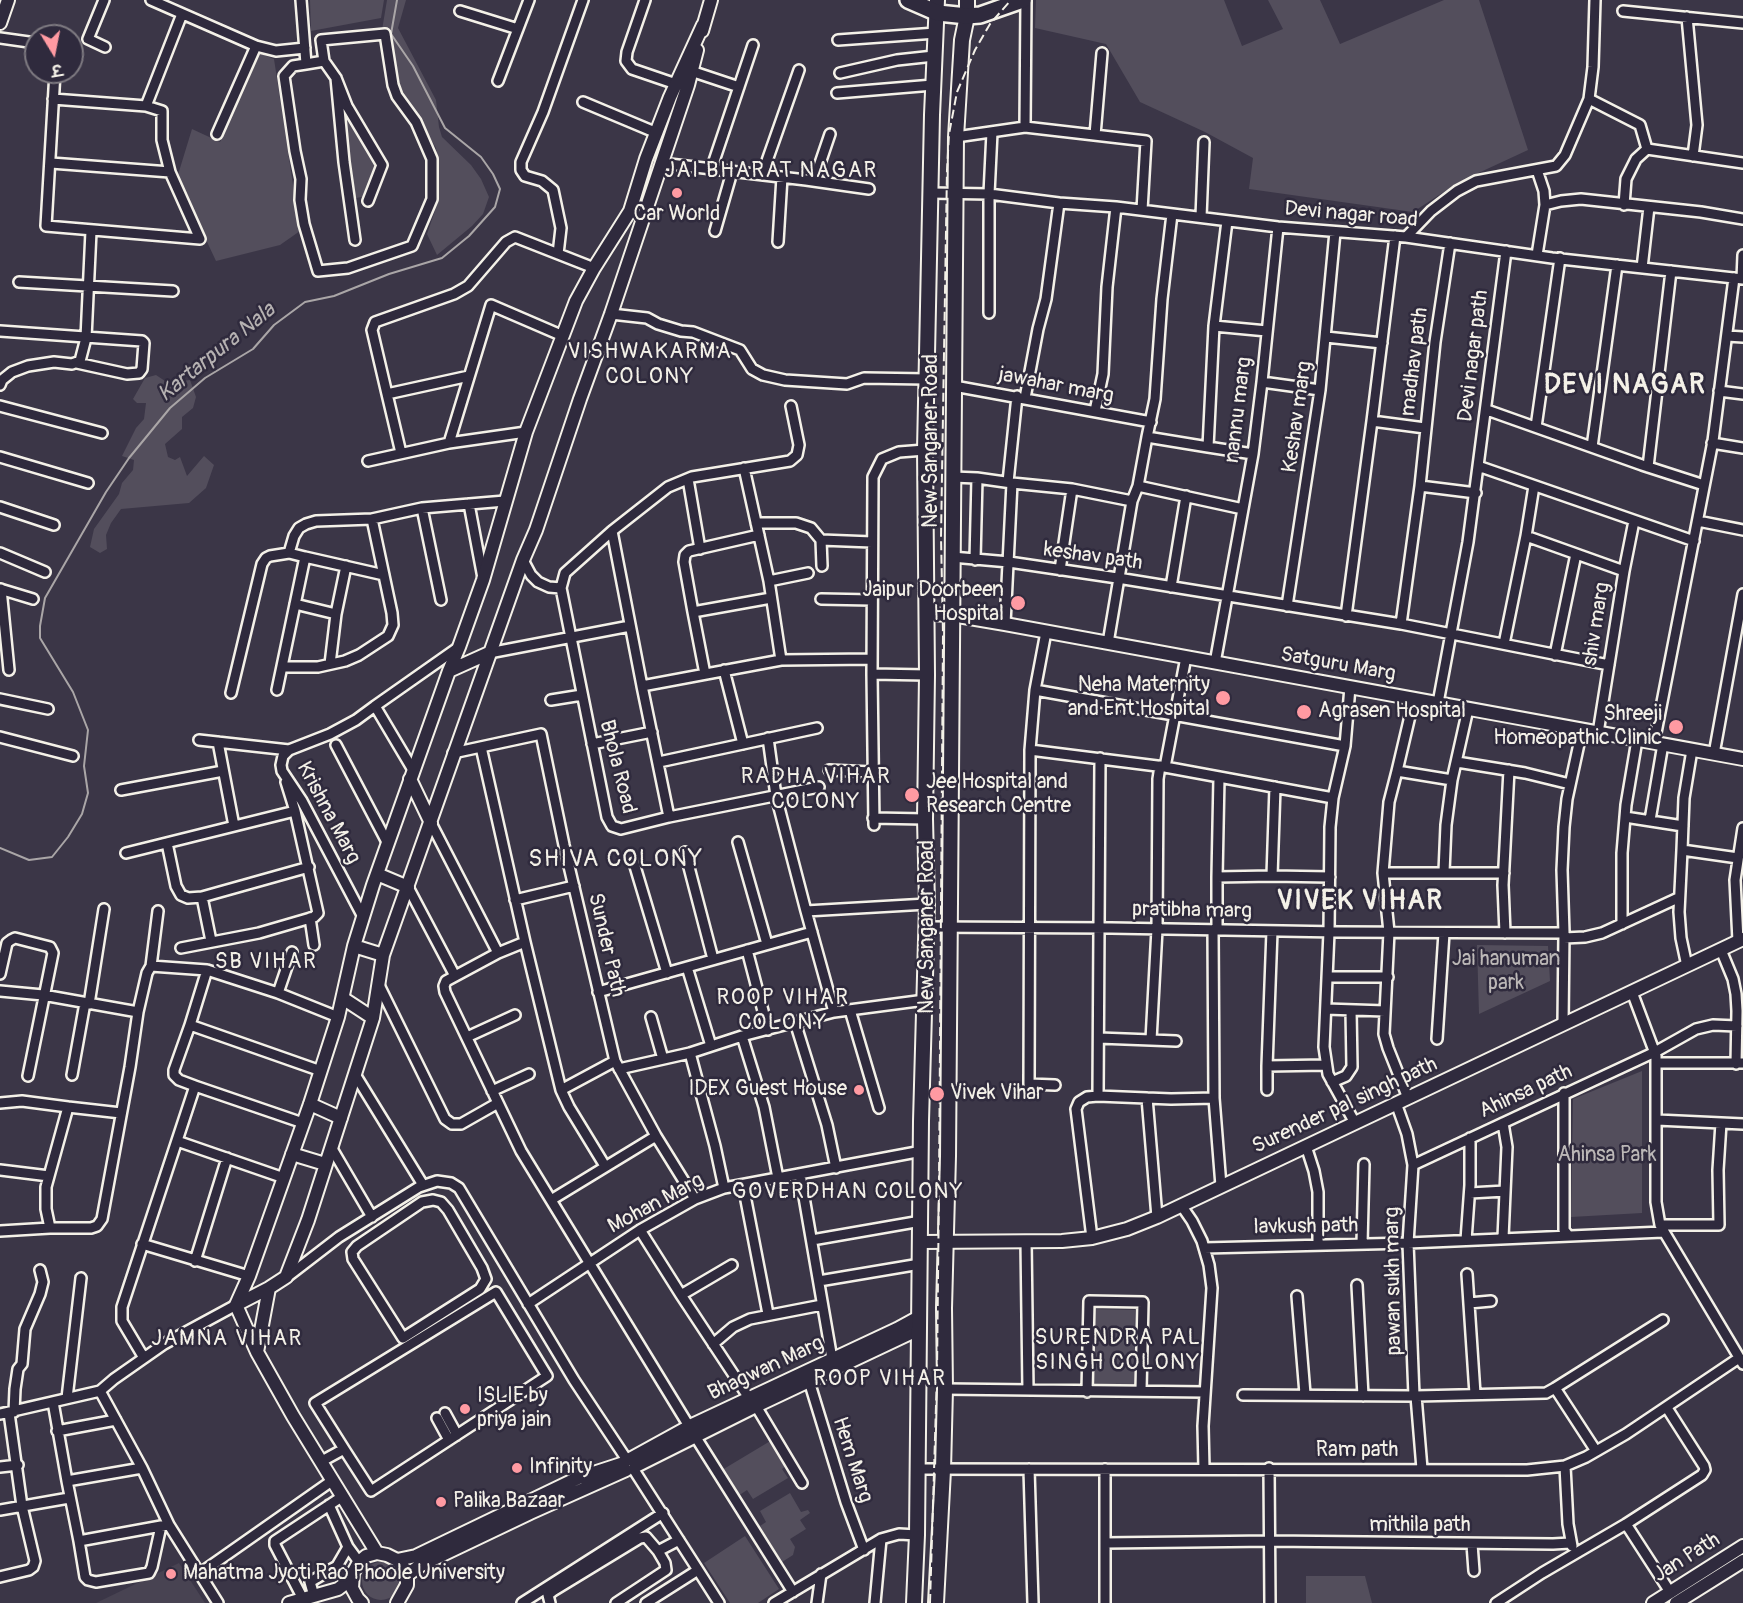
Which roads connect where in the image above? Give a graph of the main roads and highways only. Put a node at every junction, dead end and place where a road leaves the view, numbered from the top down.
1 (908, 0) edge
2 (967, 0) edge
3 (1024, 0) edge
4 (938, 7) edge
5 (967, 16) junction
6 (914, 1603) edge
7 (936, 1603) edge

1 - 4 main road
2 - 5 main road, New Sanganer Road
3 - 5 main road
4 - 5 main road
4 - 6 main road, New Sanganer Road
5 - 7 main road, New Sanganer Road

